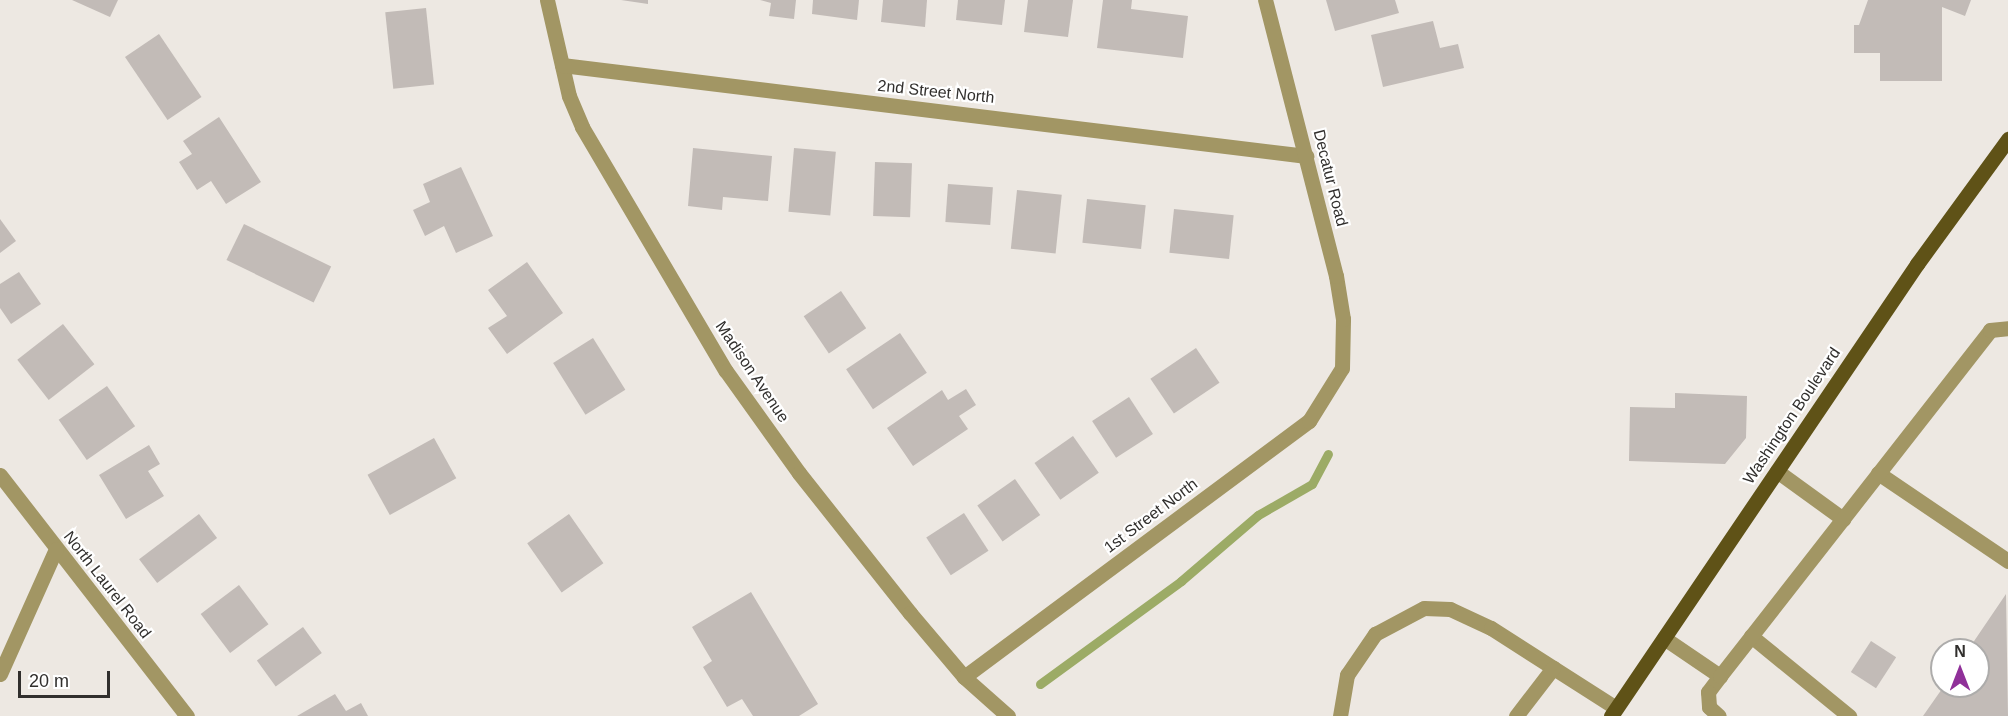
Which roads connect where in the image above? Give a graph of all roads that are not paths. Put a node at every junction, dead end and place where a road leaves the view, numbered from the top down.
1 (547, 0) edge
2 (1265, 0) edge
3 (562, 65) junction
4 (2008, 139) edge
5 (1306, 156) junction
6 (2008, 328) edge
7 (1342, 368) joint
8 (1777, 471) junction
9 (1878, 473) junction
10 (0, 475) edge
11 (1843, 519) junction
12 (56, 549) junction
13 (2008, 561) edge
14 (1751, 636) junction
15 (1664, 638) junction
16 (1553, 668) junction
17 (0, 674) edge
18 (1720, 676) junction
19 (964, 677) junction
20 (1614, 712) edge
21 (187, 716) edge
22 (1008, 716) edge
23 (1340, 716) edge
24 (1516, 716) edge
25 (1719, 716) edge
26 (1849, 716) edge

1 - 3 street, Madison Avenue
2 - 5 street, Decatur Road
3 - 5 street, 2nd Street North
3 - 19 street, Madison Avenue
4 - 8 main road, Washington Boulevard
5 - 7 street, Decatur Road
6 - 9 street
7 - 19 street, 1st Street North
8 - 11 street
8 - 15 main road, Washington Boulevard
9 - 11 street
9 - 13 street
10 - 12 street, North Laurel Road
11 - 14 street
12 - 17 street
12 - 21 street, North Laurel Road
14 - 18 street
14 - 26 street
15 - 18 street
15 - 20 main road, Washington Boulevard
16 - 20 street
16 - 23 street
16 - 24 street
18 - 25 street
19 - 22 street, Madison Avenue

